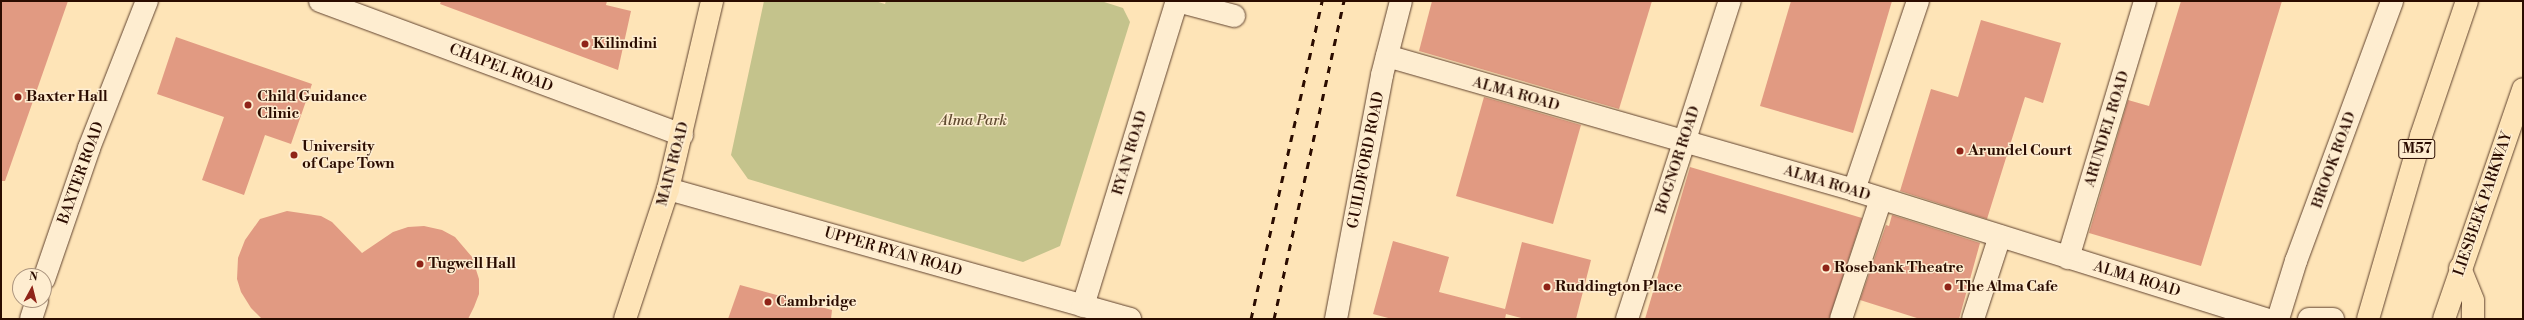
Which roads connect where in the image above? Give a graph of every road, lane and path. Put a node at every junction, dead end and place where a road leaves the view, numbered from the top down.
1 (147, 1) edge
2 (320, 1) edge
3 (1177, 1) edge
4 (1401, 1) edge
5 (1730, 1) edge
6 (1918, 1) edge
7 (2145, 1) edge
8 (2392, 1) edge
9 (2467, 1) edge
10 (711, 3) edge
11 (1234, 16) dead end
12 (1387, 56) junction
13 (2523, 89) edge
14 (682, 135) junction
15 (1684, 142) junction
16 (668, 190) junction
17 (1854, 190) junction
18 (1882, 199) junction
19 (2000, 236) junction
20 (2068, 258) junction
21 (48, 268) edge
22 (2460, 268) junction
23 (1083, 306) junction
24 (34, 308) edge
25 (1124, 317) edge
26 (31, 319) edge
27 (625, 319) edge
28 (1336, 319) edge
29 (1628, 319) edge
30 (1841, 319) edge
31 (1973, 319) edge
32 (2265, 319) edge
33 (2278, 319) edge
34 (2309, 319) edge
35 (2333, 319) edge
36 (2368, 319) edge
37 (2444, 319) edge
38 (2473, 319) edge

1 - 21 street, BAXTER ROAD
2 - 14 street, CHAPEL ROAD
3 - 11 street
3 - 23 street, RYAN ROAD
4 - 12 street, GUILDFORD ROAD
5 - 15 street, BOGNOR ROAD
6 - 17 street
7 - 20 street, ARUNDEL ROAD
8 - 33 street, BROOK ROAD
9 - 36 main road, M57
10 - 14 main road, MAIN ROAD
12 - 15 street, ALMA ROAD
12 - 28 street, GUILDFORD ROAD
13 - 22 main road, LIESBEEK PARKWAY
14 - 16 main road, MAIN ROAD
15 - 17 street, ALMA ROAD
15 - 29 street, BOGNOR ROAD
16 - 23 street, UPPER RYAN ROAD
16 - 27 main road, MAIN ROAD
17 - 18 street, ALMA ROAD
18 - 19 street, ALMA ROAD
18 - 30 street
19 - 20 street, ALMA ROAD
19 - 31 street
20 - 32 street, ALMA ROAD
22 - 37 main road, LIESBEEK PARKWAY
22 - 38 main road
23 - 25 street, UPPER RYAN ROAD
24 - 26 street
34 - 35 street

